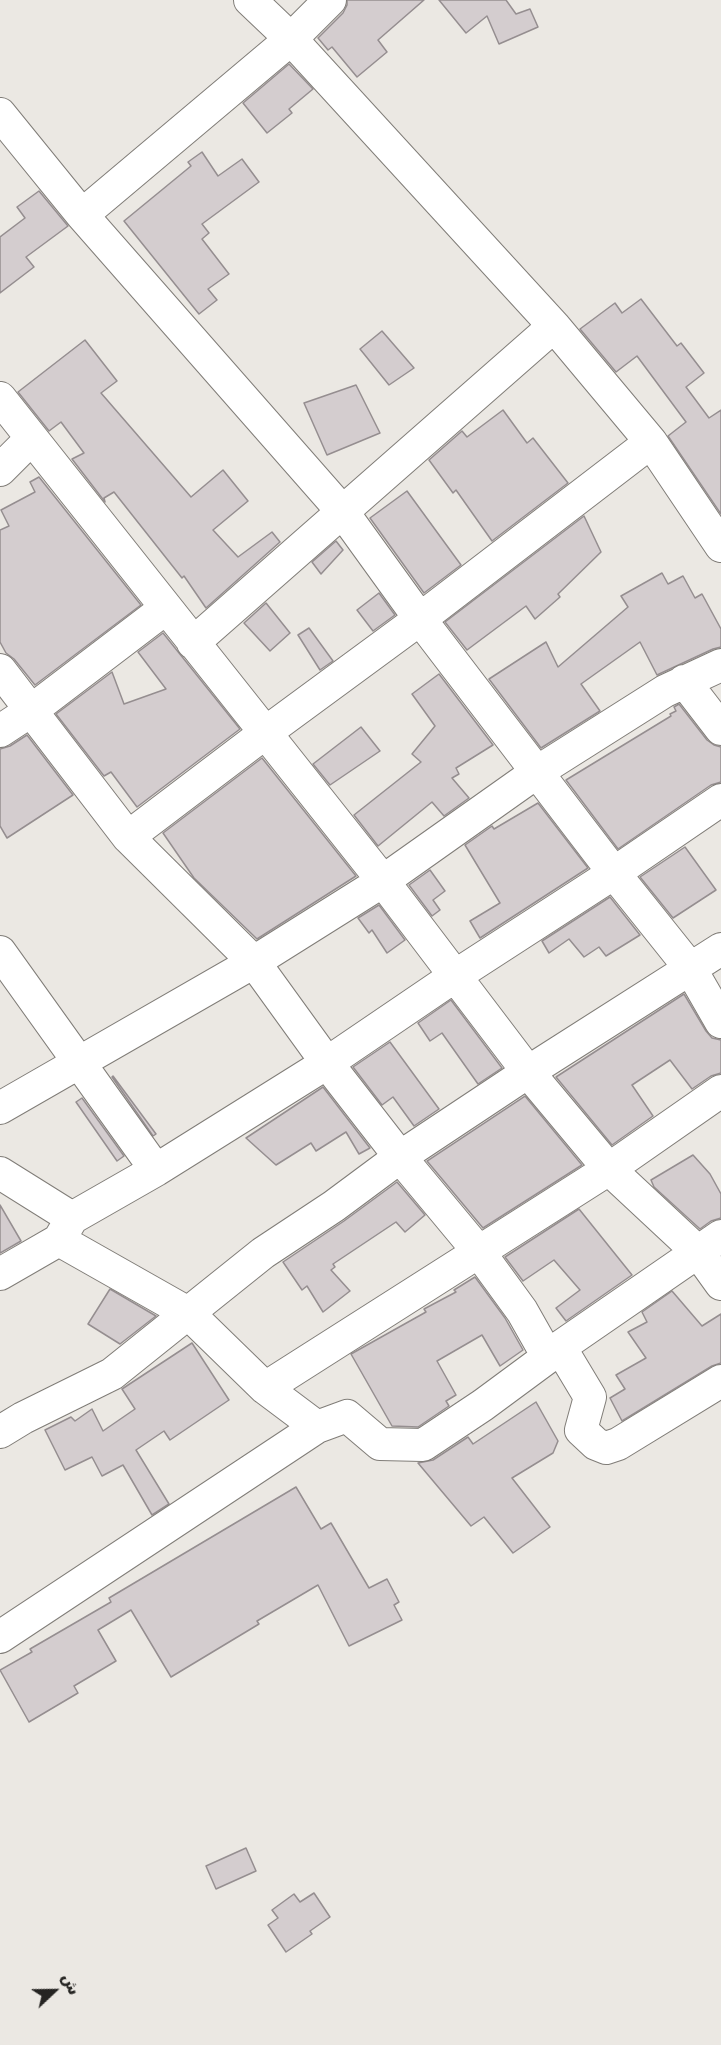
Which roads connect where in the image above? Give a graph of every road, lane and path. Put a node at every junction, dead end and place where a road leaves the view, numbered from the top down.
1 (250, 0) edge
2 (330, 0) edge
3 (291, 39) junction
4 (0, 114) edge
5 (82, 215) junction
6 (554, 326) junction
7 (0, 398) edge
8 (31, 439) junction
9 (651, 442) junction
10 (0, 470) edge
11 (342, 511) junction
12 (721, 546) edge
13 (166, 608) junction
14 (420, 619) junction
15 (194, 643) junction
16 (721, 665) edge
17 (0, 670) edge
18 (684, 681) junction
19 (32, 710) junction
20 (721, 729) edge
21 (0, 731) edge
22 (265, 733) junction
23 (537, 772) junction
24 (721, 800) edge
25 (128, 837) junction
26 (614, 873) junction
27 (383, 881) junction
28 (721, 949) edge
29 (0, 952) edge
30 (254, 962) junction
31 (690, 968) junction
32 (455, 976) junction
33 (721, 1022) edge
34 (79, 1062) junction
35 (327, 1063) junction
36 (528, 1072) junction
37 (721, 1091) edge
38 (0, 1108) edge
39 (400, 1157) junction
40 (609, 1168) junction
41 (156, 1170) junction
42 (0, 1173) edge
43 (65, 1229) junction
44 (709, 1244) edge
45 (479, 1252) junction
46 (0, 1274) edge
47 (721, 1284) edge
48 (188, 1312) junction
49 (554, 1352) junction
50 (721, 1381) edge
51 (265, 1388) junction
52 (317, 1427) junction
53 (0, 1432) edge
54 (0, 1637) edge

1 - 3 street
2 - 3 street
3 - 5 street
3 - 6 street
4 - 5 street
5 - 11 street
6 - 9 street
6 - 11 street
7 - 8 street
8 - 10 street
8 - 13 street
9 - 12 street
9 - 14 street
11 - 14 street
11 - 15 street
13 - 15 street
13 - 19 street
14 - 22 street
14 - 23 street
15 - 22 street
16 - 18 street
17 - 19 street
18 - 20 street
18 - 23 street
19 - 21 street
19 - 25 street
22 - 25 street
22 - 27 street
23 - 26 street
23 - 27 street
24 - 26 street
25 - 30 street
26 - 31 street
26 - 32 street
27 - 30 street
27 - 32 street
28 - 31 street
29 - 34 street
30 - 34 street
30 - 35 street
31 - 33 street
31 - 36 street
32 - 35 street
32 - 36 street
34 - 38 street
34 - 41 street
35 - 39 street
35 - 41 street
36 - 39 street
36 - 40 street
37 - 40 street
39 - 45 street
39 - 48 street
40 - 44 street
40 - 45 street
41 - 43 street
42 - 43 street
43 - 46 street
43 - 48 street
44 - 47 street
44 - 49 street
45 - 49 street
45 - 51 street
48 - 51 street
48 - 53 street
49 - 50 street
49 - 52 street
51 - 52 street
52 - 54 street

